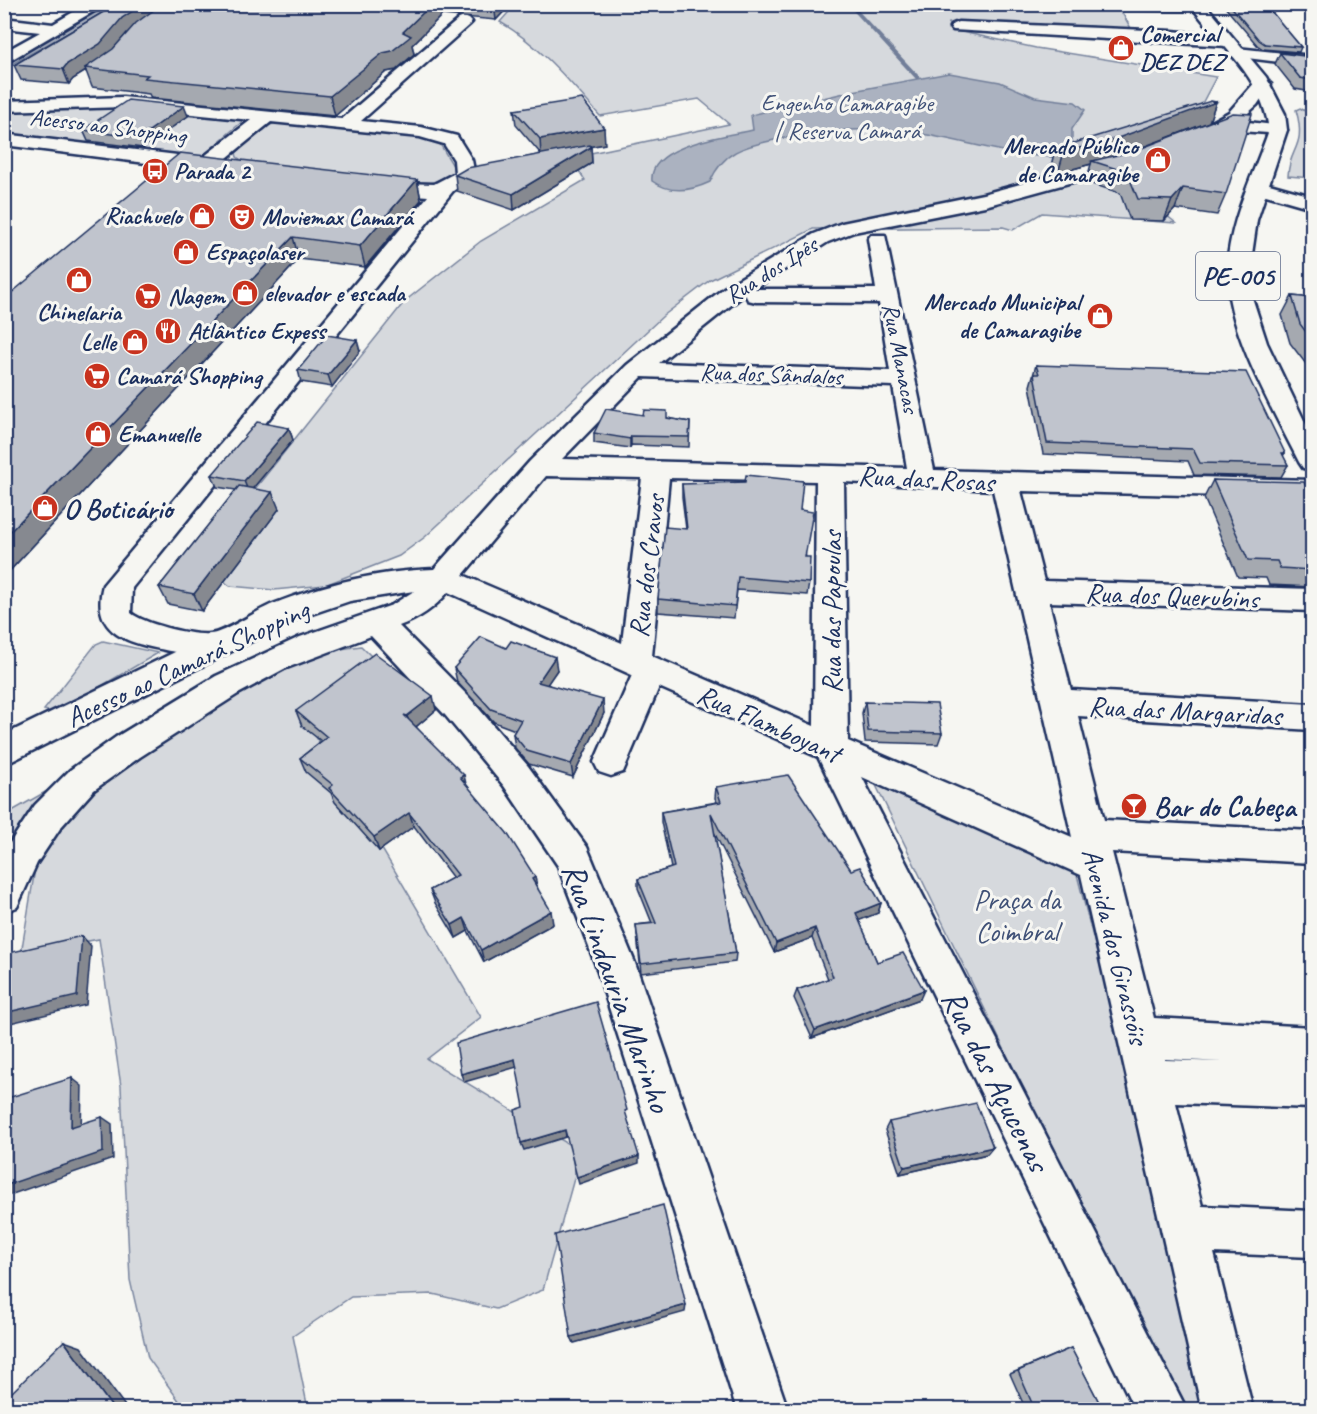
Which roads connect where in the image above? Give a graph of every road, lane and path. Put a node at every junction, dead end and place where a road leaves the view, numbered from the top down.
1 (99, 4) edge
2 (1197, 4) edge
3 (464, 22) dead end
4 (4, 23) edge
5 (958, 27) dead end
6 (57, 29) junction
7 (1232, 47) junction
8 (4, 58) edge
9 (1312, 61) edge
10 (1263, 84) junction
11 (4, 106) edge
12 (266, 117) junction
13 (345, 125) junction
14 (1224, 125) junction
15 (1278, 130) junction
16 (16, 144) edge
17 (1178, 144) edge
18 (1148, 154) edge
19 (206, 165) junction
20 (238, 169) edge
21 (1261, 181) junction
22 (1312, 183) edge
23 (359, 184) edge
24 (444, 189) junction
25 (1312, 202) edge
26 (878, 239) dead end
27 (756, 295) dead end
28 (889, 296) junction
29 (636, 370) junction
30 (905, 378) junction
31 (1312, 462) edge
32 (539, 467) junction
33 (657, 469) junction
34 (830, 473) junction
35 (922, 477) junction
36 (1005, 482) junction
37 (1312, 489) edge
38 (445, 579) junction
39 (1031, 591) junction
40 (1312, 600) edge
41 (375, 621) junction
42 (212, 646) junction
43 (642, 666) junction
44 (1058, 702) junction
45 (1312, 717) edge
46 (831, 750) junction
47 (4, 751) edge
48 (611, 762) dead end
49 (1312, 847) edge
50 (1092, 850) junction
51 (4, 895) edge
52 (1138, 1037) junction
53 (1312, 1047) edge
54 (1149, 1081) junction
55 (1312, 1087) edge
56 (1184, 1228) junction
57 (1312, 1234) edge
58 (764, 1410) edge
59 (1162, 1410) edge
60 (1228, 1410) edge

1 - 6 street
2 - 7 street, PE-005
3 - 13 street
4 - 6 street
5 - 7 street
6 - 8 street
7 - 9 street
7 - 10 street, PE-005
10 - 14 street
10 - 15 street, PE-005
11 - 12 street
12 - 13 street
12 - 19 street
13 - 24 street
14 - 15 street
14 - 17 street
15 - 21 street, PE-005
16 - 19 street, Acesso ao Shopping
18 - 29 street, Rua dos Ipês
19 - 20 street, Acesso ao Shopping
21 - 22 street
21 - 25 street
21 - 31 street, PE-005
23 - 24 street
24 - 42 street
26 - 28 street, Rua Manacas
27 - 28 street, Rua dos Ipês
28 - 30 street, Rua Manacas
29 - 30 street, Rua dos Sândalos
29 - 32 street, Rua dos Ipês
30 - 35 street, Rua Manacas
32 - 33 street, Rua das Rosas
32 - 38 street, Rua dos Ipês
33 - 34 street, Rua das Rosas
33 - 43 street, Rua dos Cravos
34 - 35 street, Rua das Rosas
34 - 46 street, Rua das Papoulas
35 - 36 street, Rua das Rosas
36 - 37 street, Rua das Rosas
36 - 39 street, Avenida dos Girassóis
38 - 41 street, Rua dos Ipês
38 - 42 street, Acesso ao Camará Shopping
38 - 43 street, Rua Flamboyant
39 - 40 street, Rua dos Querubins
39 - 44 street, Avenida dos Girassóis
41 - 51 street, Rua dos Ipês
41 - 58 street, Rua Lindauria Marinho
42 - 47 street, Acesso ao Camará Shopping
43 - 46 street, Rua Flamboyant
43 - 48 street, Rua dos Cravos
44 - 45 street, Rua das Margaridas
44 - 50 street, Avenida dos Girassóis
46 - 50 street, Rua Flamboyant
46 - 59 street, Rua das Açucenas
49 - 50 street
50 - 52 street, Avenida dos Girassóis
52 - 53 street
52 - 54 street, Avenida dos Girassóis
54 - 55 street
54 - 56 street, Avenida dos Girassóis
56 - 57 street
56 - 60 street, Avenida dos Girassóis

